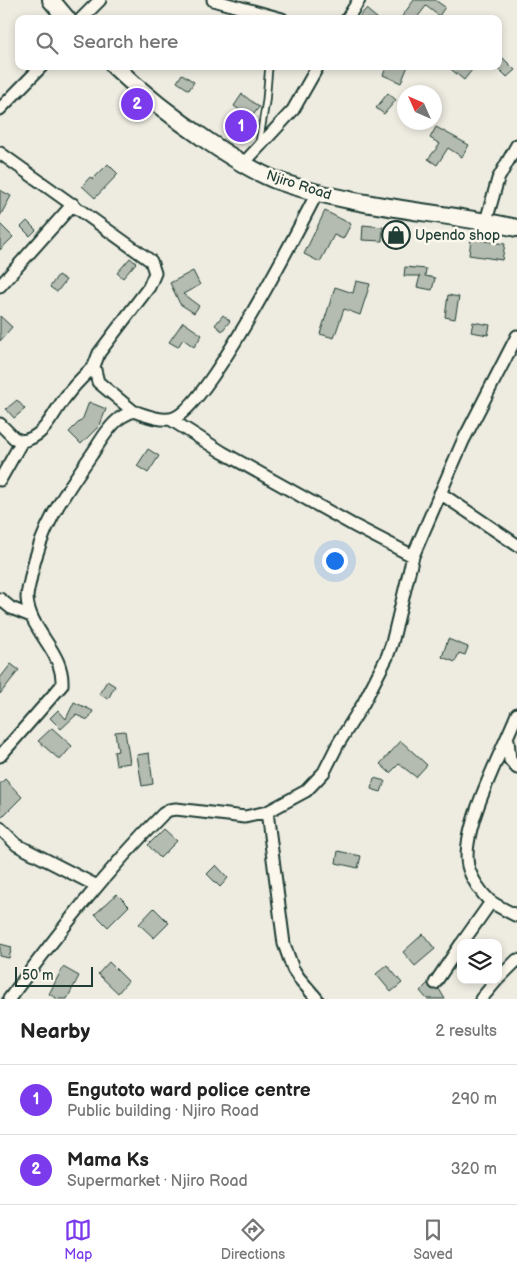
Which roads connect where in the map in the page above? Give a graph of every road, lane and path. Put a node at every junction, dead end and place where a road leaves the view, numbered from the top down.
1 (51, 0) edge
2 (100, 0) edge
3 (213, 0) edge
4 (359, 0) edge
5 (64, 15) edge
6 (85, 15) edge
7 (262, 15) edge
8 (350, 15) edge
9 (38, 70) edge
10 (118, 70) edge
11 (269, 70) edge
12 (316, 70) edge
13 (0, 110) edge
14 (517, 144) edge
15 (258, 148) junction
16 (0, 153) edge
17 (243, 164) junction
18 (317, 193) junction
19 (72, 204) junction
20 (486, 221) junction
21 (517, 228) edge
22 (0, 286) edge
23 (517, 336) edge
24 (94, 366) junction
25 (133, 411) junction
26 (170, 419) junction
27 (0, 424) edge
28 (22, 441) junction
29 (0, 480) edge
30 (440, 493) junction
31 (517, 545) edge
32 (413, 556) junction
33 (0, 599) edge
34 (31, 616) junction
35 (517, 714) edge
36 (508, 738) junction
37 (0, 756) edge
38 (517, 768) edge
39 (267, 812) junction
40 (0, 828) edge
41 (96, 886) junction
42 (491, 902) junction
43 (517, 916) edge
44 (465, 939) edge
45 (457, 950) edge
46 (517, 960) edge
47 (502, 976) edge
48 (435, 982) dead end
49 (494, 984) edge
50 (9, 999) edge
51 (318, 999) edge
52 (481, 999) edge

1 - 5 street
2 - 6 street
3 - 7 street
4 - 8 street
9 - 13 street
10 - 17 street, Njiro Road
11 - 15 lane
12 - 15 street
14 - 20 street
15 - 17 street
16 - 19 street
17 - 18 street, Njiro Road
18 - 20 street, Njiro Road
18 - 26 street
19 - 22 street
19 - 24 street
20 - 21 street, Njiro Road
23 - 30 street
24 - 25 street
24 - 28 street
25 - 26 street
25 - 34 street
26 - 32 street
27 - 28 street
28 - 29 street
30 - 31 street
30 - 32 street
32 - 39 street
33 - 34 street
34 - 37 street
35 - 36 street
36 - 38 street
36 - 42 street
39 - 41 street
39 - 51 street
40 - 41 street
41 - 50 street
42 - 43 street
42 - 44 street
45 - 48 street
46 - 47 street
49 - 52 street

